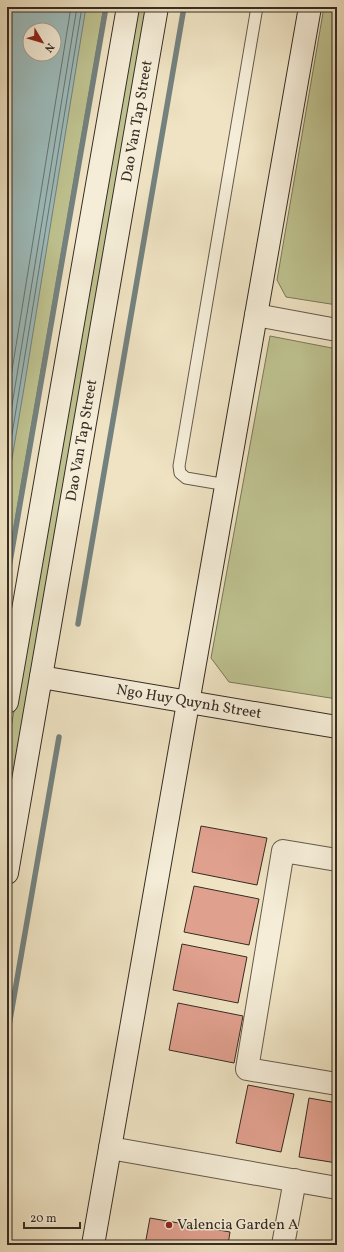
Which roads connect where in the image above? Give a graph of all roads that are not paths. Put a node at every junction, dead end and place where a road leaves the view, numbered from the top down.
1 (128, 7) edge
2 (157, 7) edge
3 (257, 7) edge
4 (310, 7) edge
5 (256, 315) junction
6 (337, 330) edge
7 (227, 485) junction
8 (41, 677) junction
9 (7, 702) edge
10 (188, 702) junction
11 (337, 727) edge
12 (337, 860) edge
13 (7, 873) edge
14 (337, 1084) edge
15 (110, 1148) junction
16 (295, 1180) junction
17 (337, 1188) edge
18 (93, 1245) edge
19 (283, 1245) edge

1 - 9 street, Dao Van Tap Street
2 - 8 street, Dao Van Tap Street
3 - 7 lane
4 - 5 street
5 - 6 street
5 - 7 street
7 - 10 street
8 - 10 street, Ngo Huy Quynh Street
8 - 13 street, Dao Van Tap Street
10 - 11 street, Ngo Huy Quynh Street
10 - 15 street
12 - 14 street
15 - 16 street
15 - 18 street
16 - 17 street
16 - 19 street

